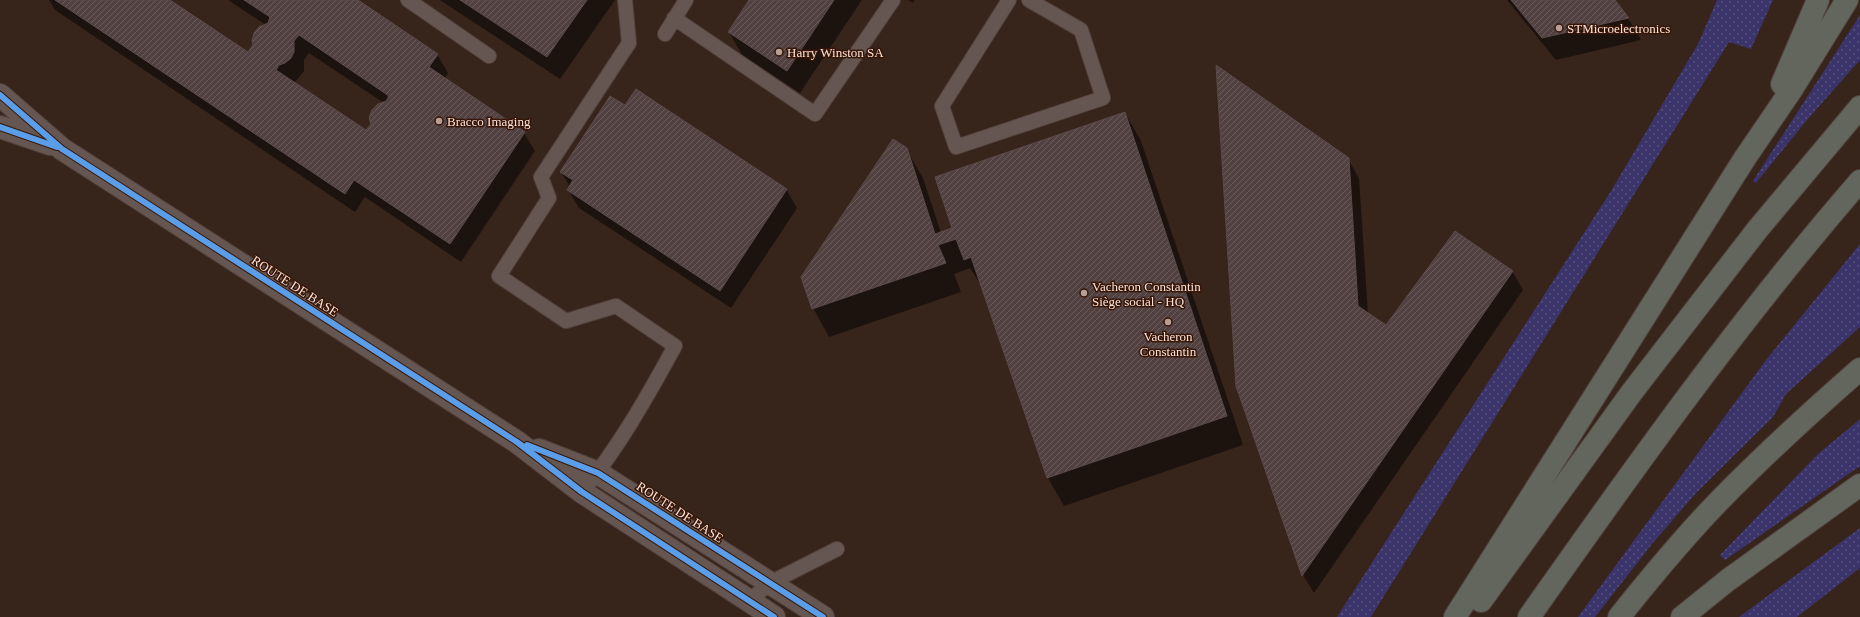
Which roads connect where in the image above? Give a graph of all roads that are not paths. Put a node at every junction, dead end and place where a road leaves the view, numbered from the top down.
1 (408, 0) edge
2 (624, 0) edge
3 (686, 0) edge
4 (893, 0) edge
5 (1009, 0) edge
6 (1029, 0) edge
7 (1818, 0) edge
8 (1847, 0) edge
9 (674, 18) junction
10 (665, 34) dead end
11 (488, 56) dead end
12 (0, 95) edge
13 (1860, 107) edge
14 (0, 127) edge
15 (62, 149) junction
16 (1745, 158) junction
17 (1860, 181) edge
18 (1860, 369) edge
19 (517, 442) junction
20 (598, 473) junction
21 (1860, 485) edge
22 (582, 492) junction
23 (837, 549) dead end
24 (770, 583) junction
25 (749, 601) junction
26 (774, 617) edge
27 (823, 617) edge
28 (1455, 617) edge
29 (1470, 617) edge
30 (1528, 617) edge
31 (1619, 617) edge
32 (1682, 617) edge

1 - 11 lane
2 - 20 lane
3 - 9 lane
4 - 9 lane
5 - 6 lane
7 - 16 highway
8 - 16 highway
9 - 10 lane
12 - 15 street, ROUTE DE BASE
13 - 29 highway
14 - 15 street, ROUTE DE BASE
15 - 19 street, ROUTE DE BASE
16 - 28 highway
17 - 30 highway
18 - 31 highway
19 - 20 street, ROUTE DE BASE
19 - 22 street, ROUTE DE BASE
20 - 22 lane
20 - 24 street, ROUTE DE BASE
21 - 32 highway
22 - 25 street, ROUTE DE BASE
23 - 24 lane
24 - 25 lane
24 - 27 street, ROUTE DE BASE
25 - 26 street, ROUTE DE BASE

